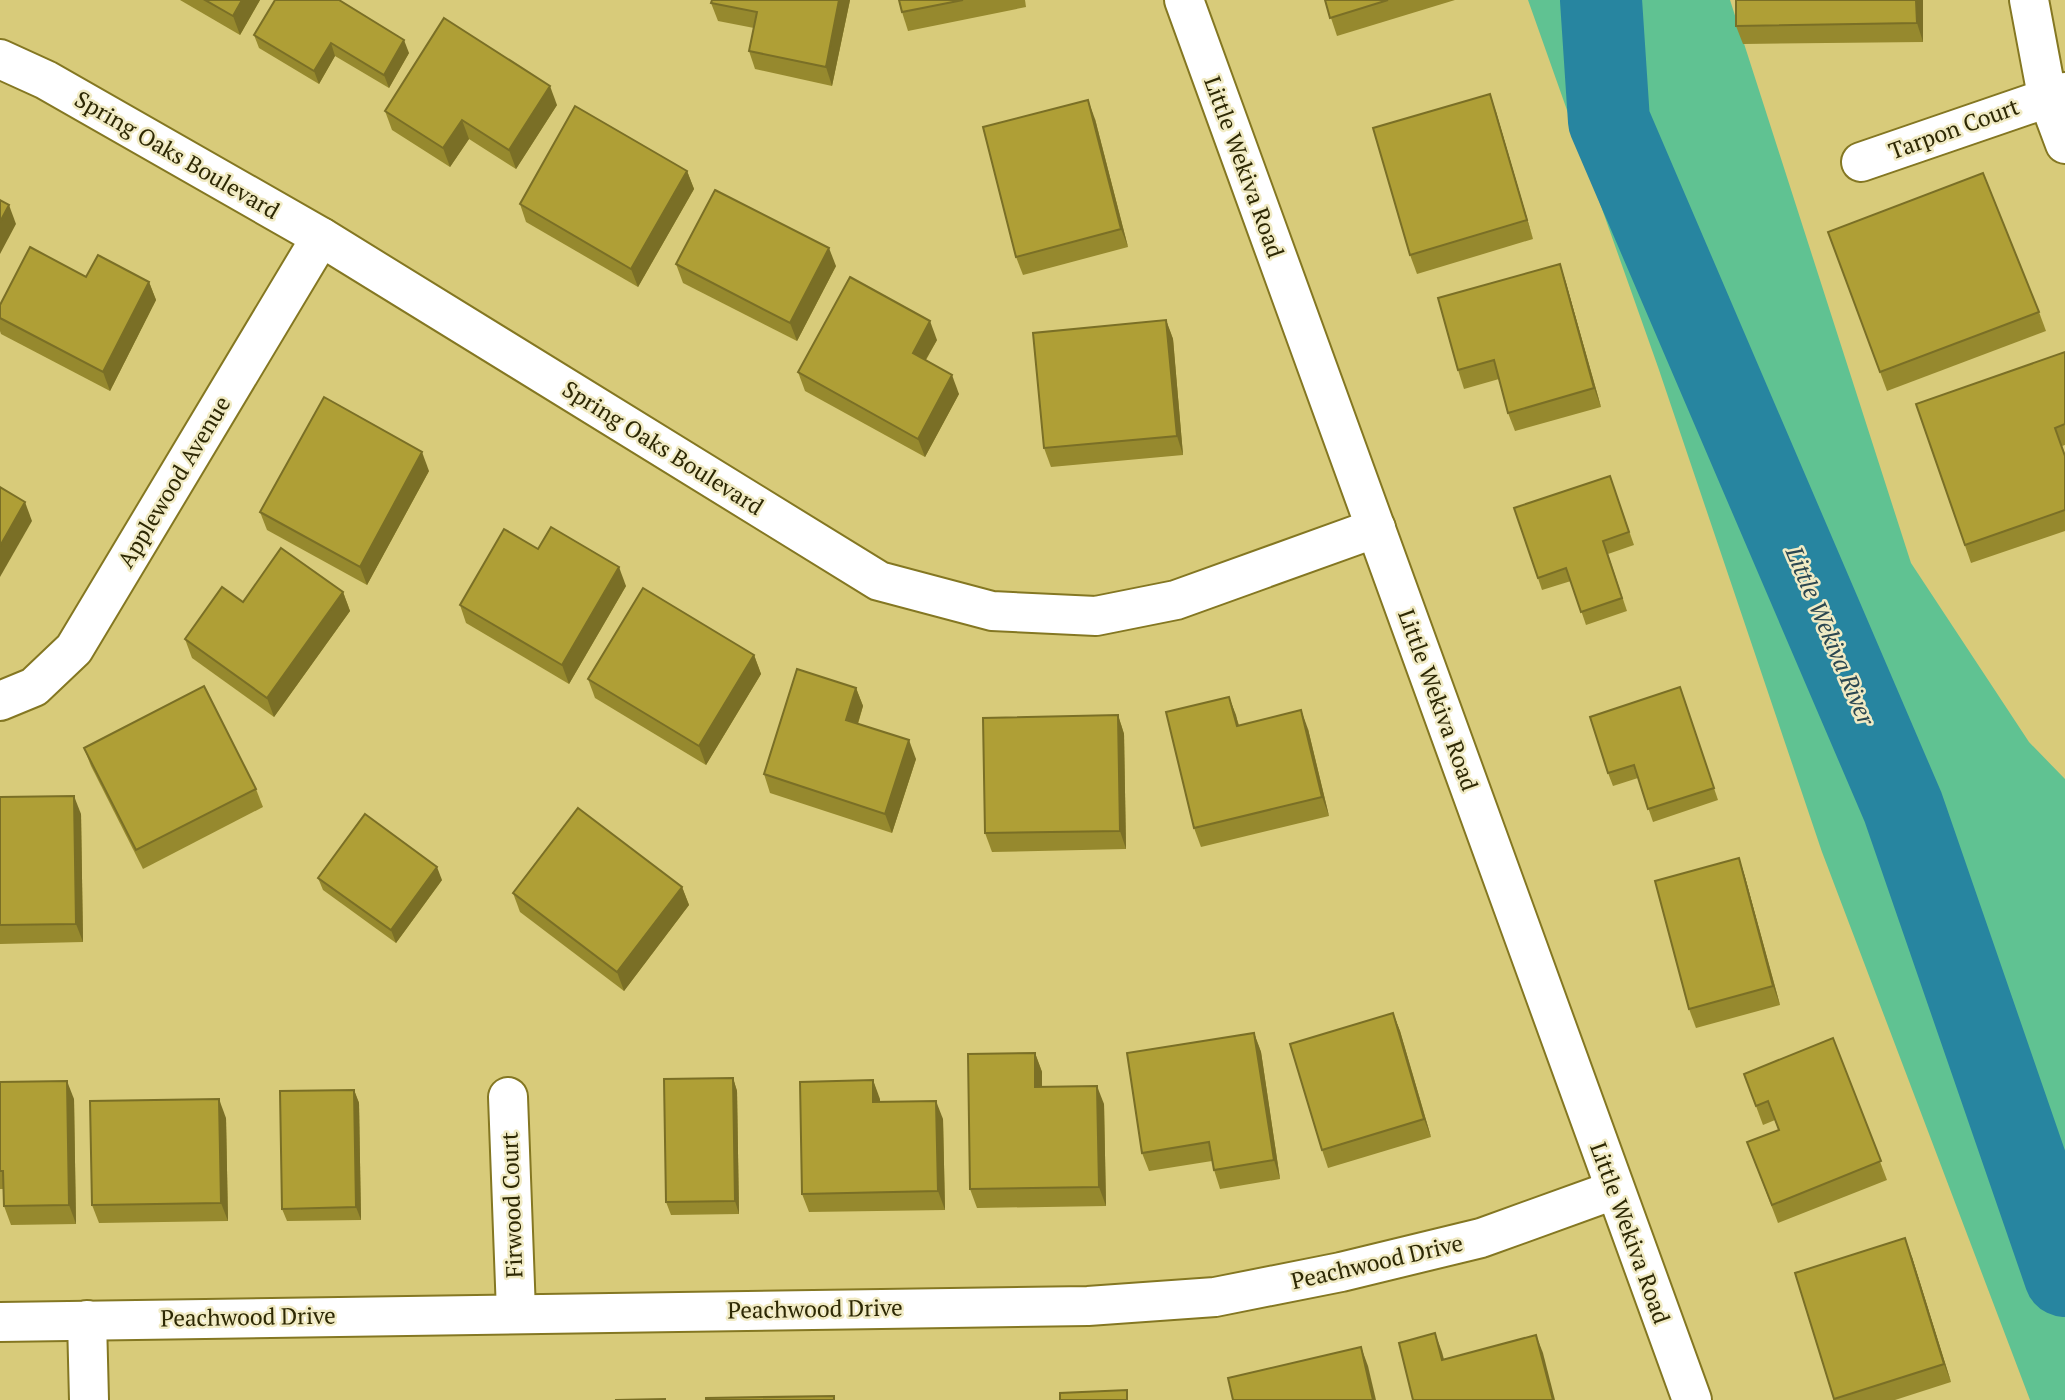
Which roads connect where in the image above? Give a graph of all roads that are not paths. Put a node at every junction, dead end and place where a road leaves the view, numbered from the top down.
1 (1184, 0) edge
2 (2028, 0) edge
3 (0, 59) edge
4 (2056, 94) edge
5 (2065, 144) edge
6 (1861, 162) dead end
7 (321, 237) junction
8 (1376, 528) junction
9 (0, 701) edge
10 (508, 1097) dead end
11 (1614, 1190) junction
12 (516, 1312) junction
13 (87, 1320) junction
14 (0, 1322) edge
15 (89, 1400) edge
16 (1692, 1400) edge

1 - 8 street, Little Wekiva Road
2 - 4 street
3 - 7 street, Spring Oaks Boulevard
4 - 5 street
4 - 6 street, Tarpon Court
7 - 8 street, Spring Oaks Boulevard
7 - 9 street, Applewood Avenue
8 - 11 street, Little Wekiva Road
10 - 12 street, Firwood Court
11 - 12 street, Peachwood Drive
11 - 16 street, Little Wekiva Road
12 - 13 street, Peachwood Drive
13 - 14 street, Peachwood Drive
13 - 15 street

